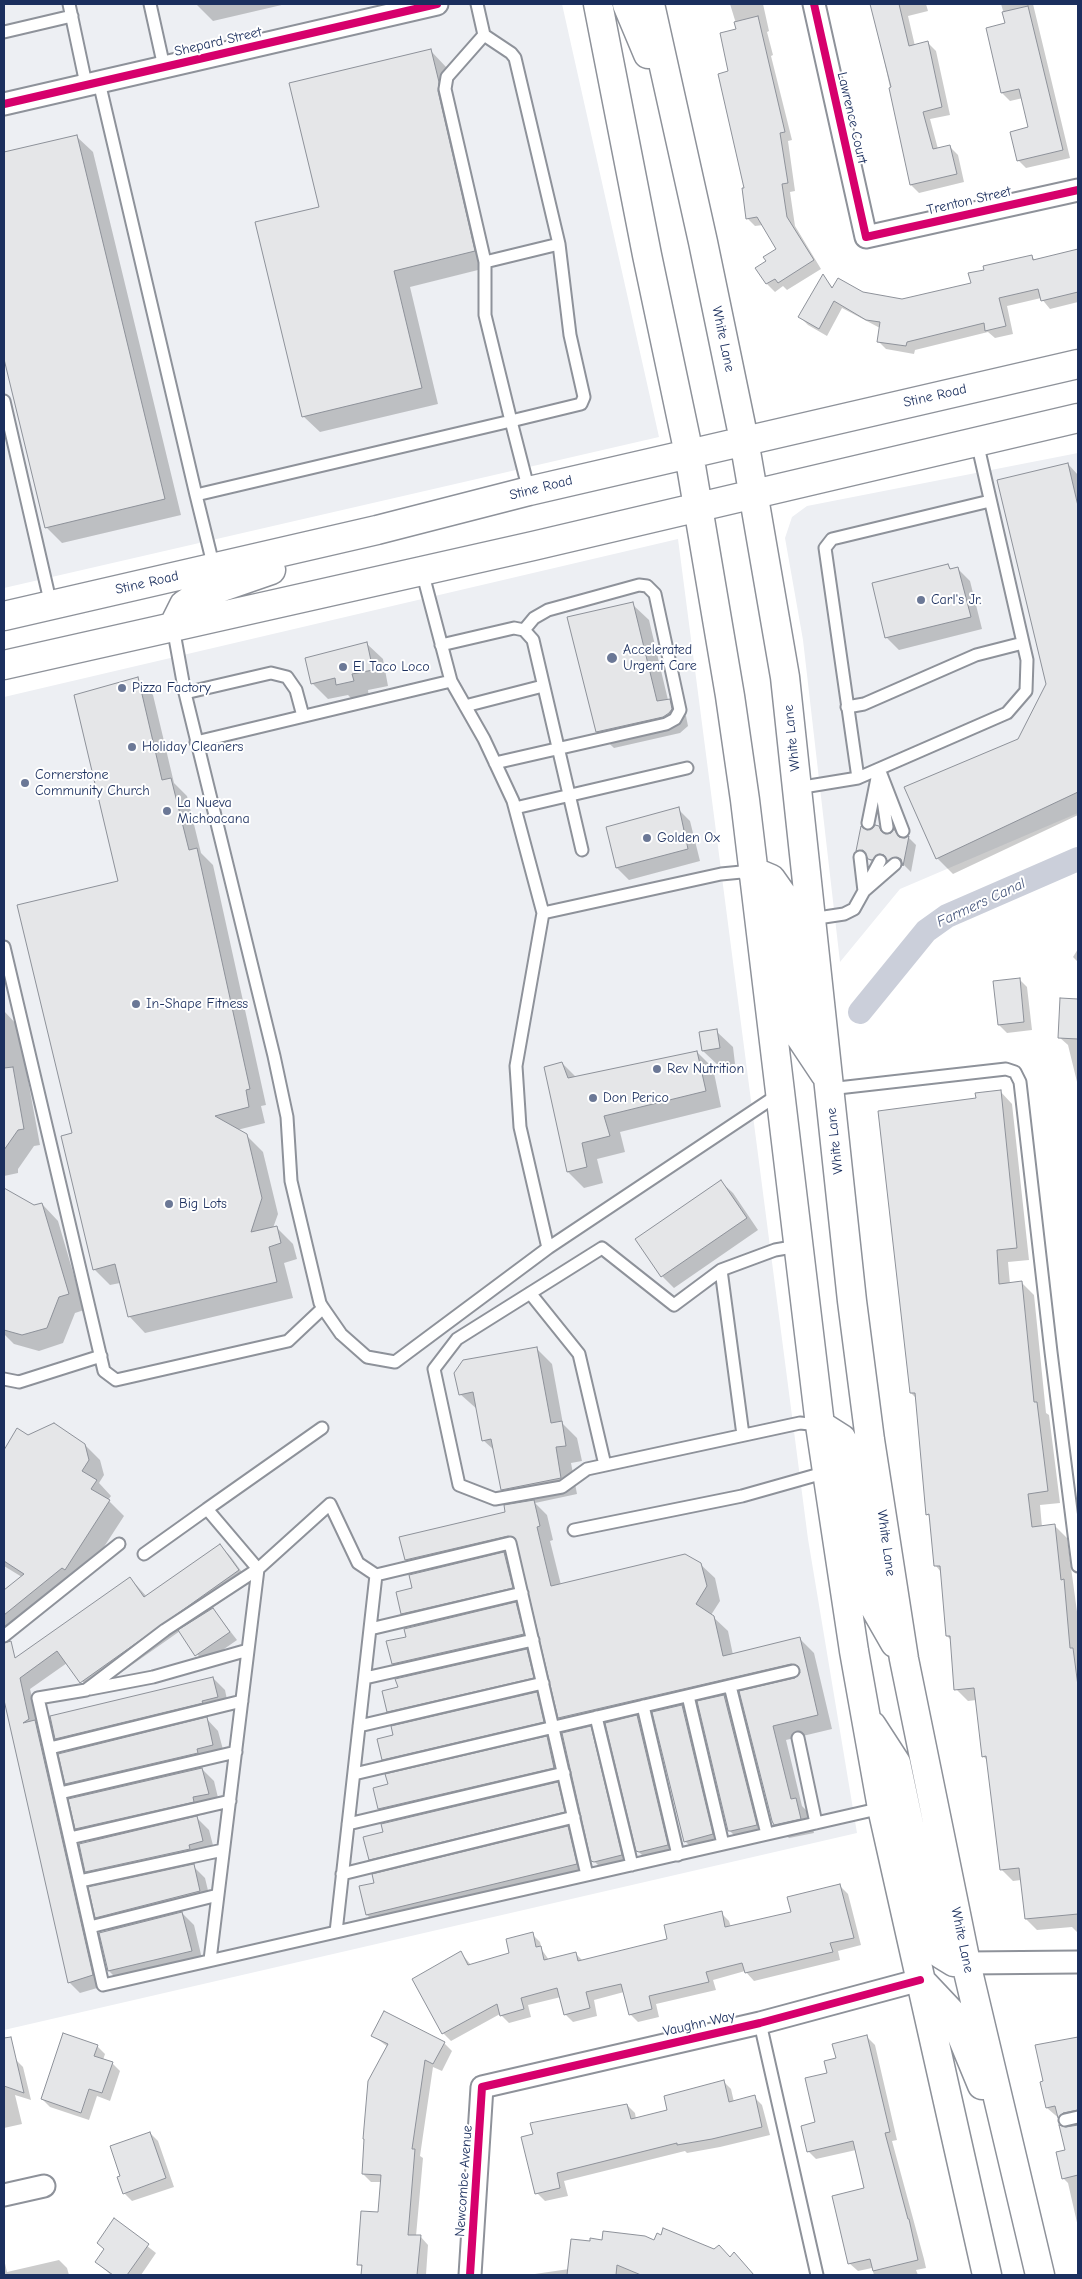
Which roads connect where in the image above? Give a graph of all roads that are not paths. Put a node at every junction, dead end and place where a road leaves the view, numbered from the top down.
1 (69, 4) edge
2 (150, 4) edge
3 (437, 4) edge
4 (477, 4) edge
5 (598, 4) edge
6 (627, 4) edge
7 (650, 4) edge
8 (814, 4) edge
9 (408, 7) edge
10 (72, 16) junction
11 (4, 32) edge
12 (484, 35) junction
13 (164, 67) junction
14 (92, 83) junction
15 (4, 104) edge
16 (676, 123) junction
17 (1078, 190) edge
18 (866, 237) joint
19 (559, 244) junction
20 (485, 262) junction
21 (1078, 364) edge
22 (4, 401) edge
23 (1078, 418) edge
24 (512, 421) junction
25 (744, 440) junction
26 (977, 442) junction
27 (689, 454) junction
28 (529, 491) junction
29 (754, 493) junction
30 (196, 495) junction
31 (990, 501) junction
32 (699, 506) junction
33 (422, 570) junction
34 (216, 578) junction
35 (51, 605) junction
36 (4, 616) edge
37 (173, 627) junction
38 (524, 630) junction
39 (1023, 642) junction
40 (441, 645) junction
41 (4, 665) edge
42 (451, 681) junction
43 (543, 686) junction
44 (185, 693) junction
45 (465, 706) junction
46 (848, 707) junction
47 (303, 716) junction
48 (196, 742) junction
49 (558, 748) junction
50 (495, 763) junction
51 (687, 768) dead end
52 (879, 769) junction
53 (858, 778) junction
54 (797, 788) junction
55 (568, 796) junction
56 (515, 808) junction
57 (868, 823) dead end
58 (887, 827) dead end
59 (904, 831) dead end
60 (582, 850) dead end
61 (860, 857) dead end
62 (880, 861) dead end
63 (895, 864) dead end
64 (752, 871) junction
65 (864, 891) junction
66 (543, 913) junction
67 (811, 919) junction
68 (4, 947) edge
69 (829, 1084) junction
70 (779, 1094) junction
71 (798, 1246) junction
72 (548, 1248) junction
73 (721, 1270) junction
74 (530, 1294) junction
75 (323, 1308) junction
76 (101, 1356) junction
77 (4, 1379) edge
78 (820, 1425) junction
79 (322, 1428) dead end
80 (743, 1435) junction
81 (605, 1465) junction
82 (827, 1472) junction
83 (207, 1509) junction
84 (574, 1530) dead end
85 (119, 1544) dead end
86 (144, 1554) dead end
87 (1078, 1566) edge
88 (258, 1569) junction
89 (376, 1575) junction
90 (522, 1592) junction
91 (370, 1629) junction
92 (4, 1636) edge
93 (533, 1640) junction
94 (248, 1650) junction
95 (904, 1659) junction
96 (793, 1671) dead end
97 (365, 1678) junction
98 (543, 1684) junction
99 (730, 1686) junction
100 (86, 1690) junction
101 (688, 1696) junction
102 (242, 1701) junction
103 (643, 1706) junction
104 (866, 1716) junction
105 (596, 1717) junction
106 (359, 1726) junction
107 (553, 1727) junction
108 (798, 1738) dead end
109 (50, 1748) junction
110 (236, 1752) junction
111 (564, 1773) junction
112 (354, 1774) junction
113 (60, 1793) junction
114 (230, 1800) junction
115 (882, 1808) junction
116 (574, 1816) junction
117 (816, 1823) junction
118 (348, 1824) junction
119 (767, 1834) junction
120 (70, 1838) junction
121 (723, 1844) junction
122 (224, 1850) junction
123 (678, 1855) junction
124 (632, 1865) junction
125 (342, 1874) junction
126 (588, 1875) junction
127 (80, 1881) junction
128 (218, 1895) junction
129 (90, 1927) junction
130 (336, 1932) junction
131 (210, 1960) junction
132 (1078, 1962) edge
133 (966, 1963) junction
134 (920, 1980) junction
135 (760, 2023) junction
136 (482, 2088) joint
137 (1078, 2117) edge
138 (1065, 2120) dead end
139 (1016, 2168) junction
140 (44, 2186) dead end
141 (4, 2196) edge
142 (470, 2275) edge
143 (817, 2275) edge
144 (987, 2275) edge
145 (1040, 2275) edge

1 - 10 lane
2 - 13 lane
3 - 9 street, Shepard Street
4 - 12 lane
5 - 27 main road
6 - 16 main road
7 - 16 main road, White Lane
8 - 18 street, Lawrence Court
9 - 13 street, Shepard Street
10 - 11 lane
10 - 14 lane
12 - 19 lane
12 - 20 lane
13 - 14 street, Shepard Street
14 - 15 street, Shepard Street
14 - 30 lane
16 - 25 main road, White Lane
17 - 18 street, Trenton Street
19 - 20 lane
19 - 24 lane
20 - 24 lane
21 - 25 main road, Stine Road
22 - 35 lane
23 - 26 main road
24 - 28 lane
24 - 30 lane
25 - 27 main road, Stine Road
25 - 29 main road, White Lane
26 - 29 main road
26 - 31 lane
27 - 28 main road, Stine Road
27 - 32 main road
28 - 34 main road, Stine Road
29 - 32 main road
29 - 54 main road, White Lane
30 - 34 lane
31 - 39 lane
31 - 46 lane
32 - 33 main road
32 - 64 main road
33 - 37 main road
33 - 40 lane
34 - 35 main road, Stine Road
34 - 37 main road
35 - 36 main road, Stine Road
37 - 41 main road
37 - 44 lane
38 - 40 lane
38 - 43 lane
38 - 49 lane
39 - 46 lane
39 - 52 lane
40 - 42 lane
42 - 45 lane
42 - 47 lane
43 - 45 lane
43 - 49 lane
44 - 47 lane
44 - 48 lane
45 - 50 lane
46 - 53 lane
47 - 48 lane
48 - 75 lane
49 - 50 lane
49 - 55 lane
50 - 56 lane
51 - 55 lane
52 - 53 lane
52 - 57 lane
52 - 58 lane
52 - 59 lane
53 - 54 lane
54 - 67 main road, White Lane
55 - 56 lane
55 - 60 lane
56 - 66 lane
61 - 65 lane
62 - 65 lane
63 - 65 lane
64 - 66 lane
64 - 69 main road
64 - 70 main road
65 - 67 lane
66 - 72 lane
67 - 69 main road, White Lane
68 - 76 lane
69 - 87 lane
69 - 95 main road, White Lane
70 - 71 main road
70 - 72 lane
71 - 73 lane
71 - 78 main road
72 - 75 lane
73 - 74 lane
73 - 80 lane
74 - 81 lane
74 - 81 lane
75 - 76 lane
76 - 77 lane
78 - 80 lane
78 - 82 main road
78 - 95 main road
79 - 83 lane
80 - 81 lane
82 - 84 lane
82 - 104 main road
83 - 86 lane
83 - 88 lane
85 - 92 lane
88 - 89 lane
88 - 94 lane
88 - 100 lane
89 - 90 lane
89 - 91 lane
90 - 91 lane
90 - 93 lane
91 - 97 lane
93 - 97 lane
93 - 98 lane
94 - 100 lane
94 - 102 lane
95 - 133 main road, White Lane
96 - 99 lane
97 - 106 lane
98 - 106 lane
98 - 107 lane
99 - 101 lane
99 - 119 lane
100 - 109 lane
101 - 103 lane
101 - 121 lane
102 - 109 lane
102 - 110 lane
103 - 105 lane
103 - 123 lane
104 - 115 main road
104 - 133 main road
105 - 107 lane
105 - 124 lane
106 - 112 lane
107 - 111 lane
107 - 112 lane
108 - 117 lane
109 - 113 lane
110 - 113 lane
110 - 114 lane
111 - 116 lane
111 - 118 lane
112 - 118 lane
113 - 120 lane
114 - 120 lane
114 - 122 lane
115 - 117 lane
115 - 134 main road
116 - 125 lane
116 - 126 lane
117 - 119 lane
118 - 125 lane
119 - 121 lane
120 - 127 lane
121 - 123 lane
122 - 127 lane
122 - 128 lane
123 - 124 lane
124 - 126 lane
125 - 130 lane
126 - 130 lane
127 - 129 lane
128 - 129 lane
128 - 131 lane
129 - 131 lane
130 - 131 lane
132 - 133 street
133 - 139 main road, White Lane
134 - 135 street, Vaughn Way
134 - 139 main road
134 - 144 main road
135 - 136 street, Vaughn Way
135 - 143 lane
136 - 142 street, Newcombe Avenue
137 - 138 lane
139 - 145 main road, White Lane
140 - 141 street

